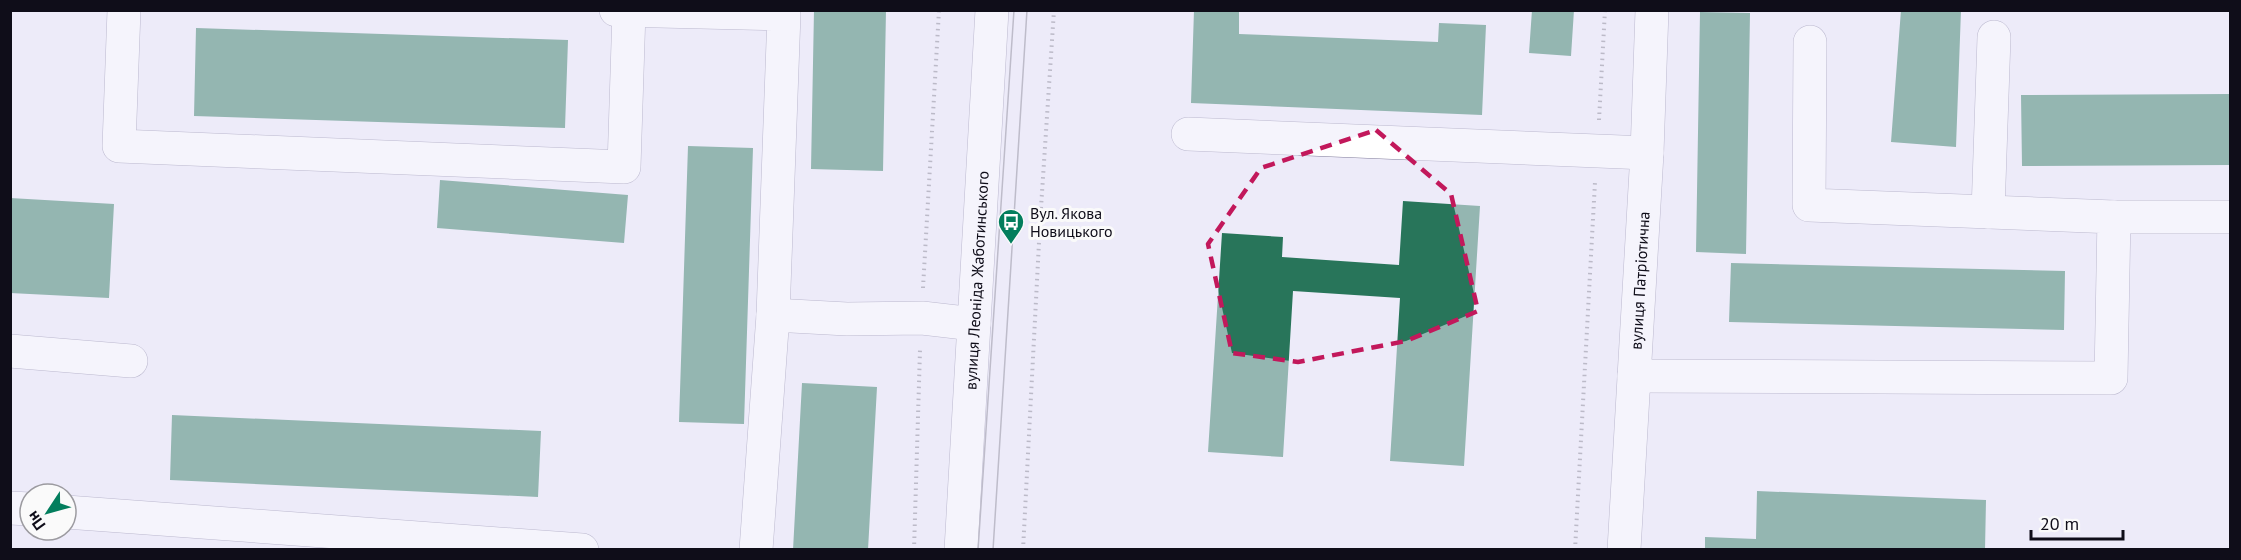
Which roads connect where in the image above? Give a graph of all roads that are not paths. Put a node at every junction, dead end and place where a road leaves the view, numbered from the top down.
1 (124, 10) edge
2 (992, 10) edge
3 (1653, 10) edge
4 (623, 11) edge
5 (1994, 37) dead end
6 (1810, 42) dead end
7 (1188, 134) dead end
8 (1647, 153) junction
9 (1988, 212) junction
10 (2114, 217) junction
11 (2230, 217) edge
12 (773, 315) junction
13 (974, 324) junction
14 (10, 351) edge
15 (131, 361) dead end
16 (1634, 376) junction
17 (78, 513) edge
18 (582, 549) edge
19 (756, 549) edge
20 (961, 549) edge
21 (1624, 549) edge

1 - 4 street
2 - 13 street, вулиця Леоніда Жаботинського
3 - 8 street, вулиця Патріотична
4 - 12 street
5 - 9 street
6 - 9 street
7 - 8 street
8 - 16 street, вулиця Патріотична
9 - 10 street
10 - 11 street
10 - 16 street
12 - 13 street
12 - 19 street
13 - 20 street, вулиця Леоніда Жаботинського
14 - 15 street
16 - 21 street, вулиця Патріотична
17 - 18 street

